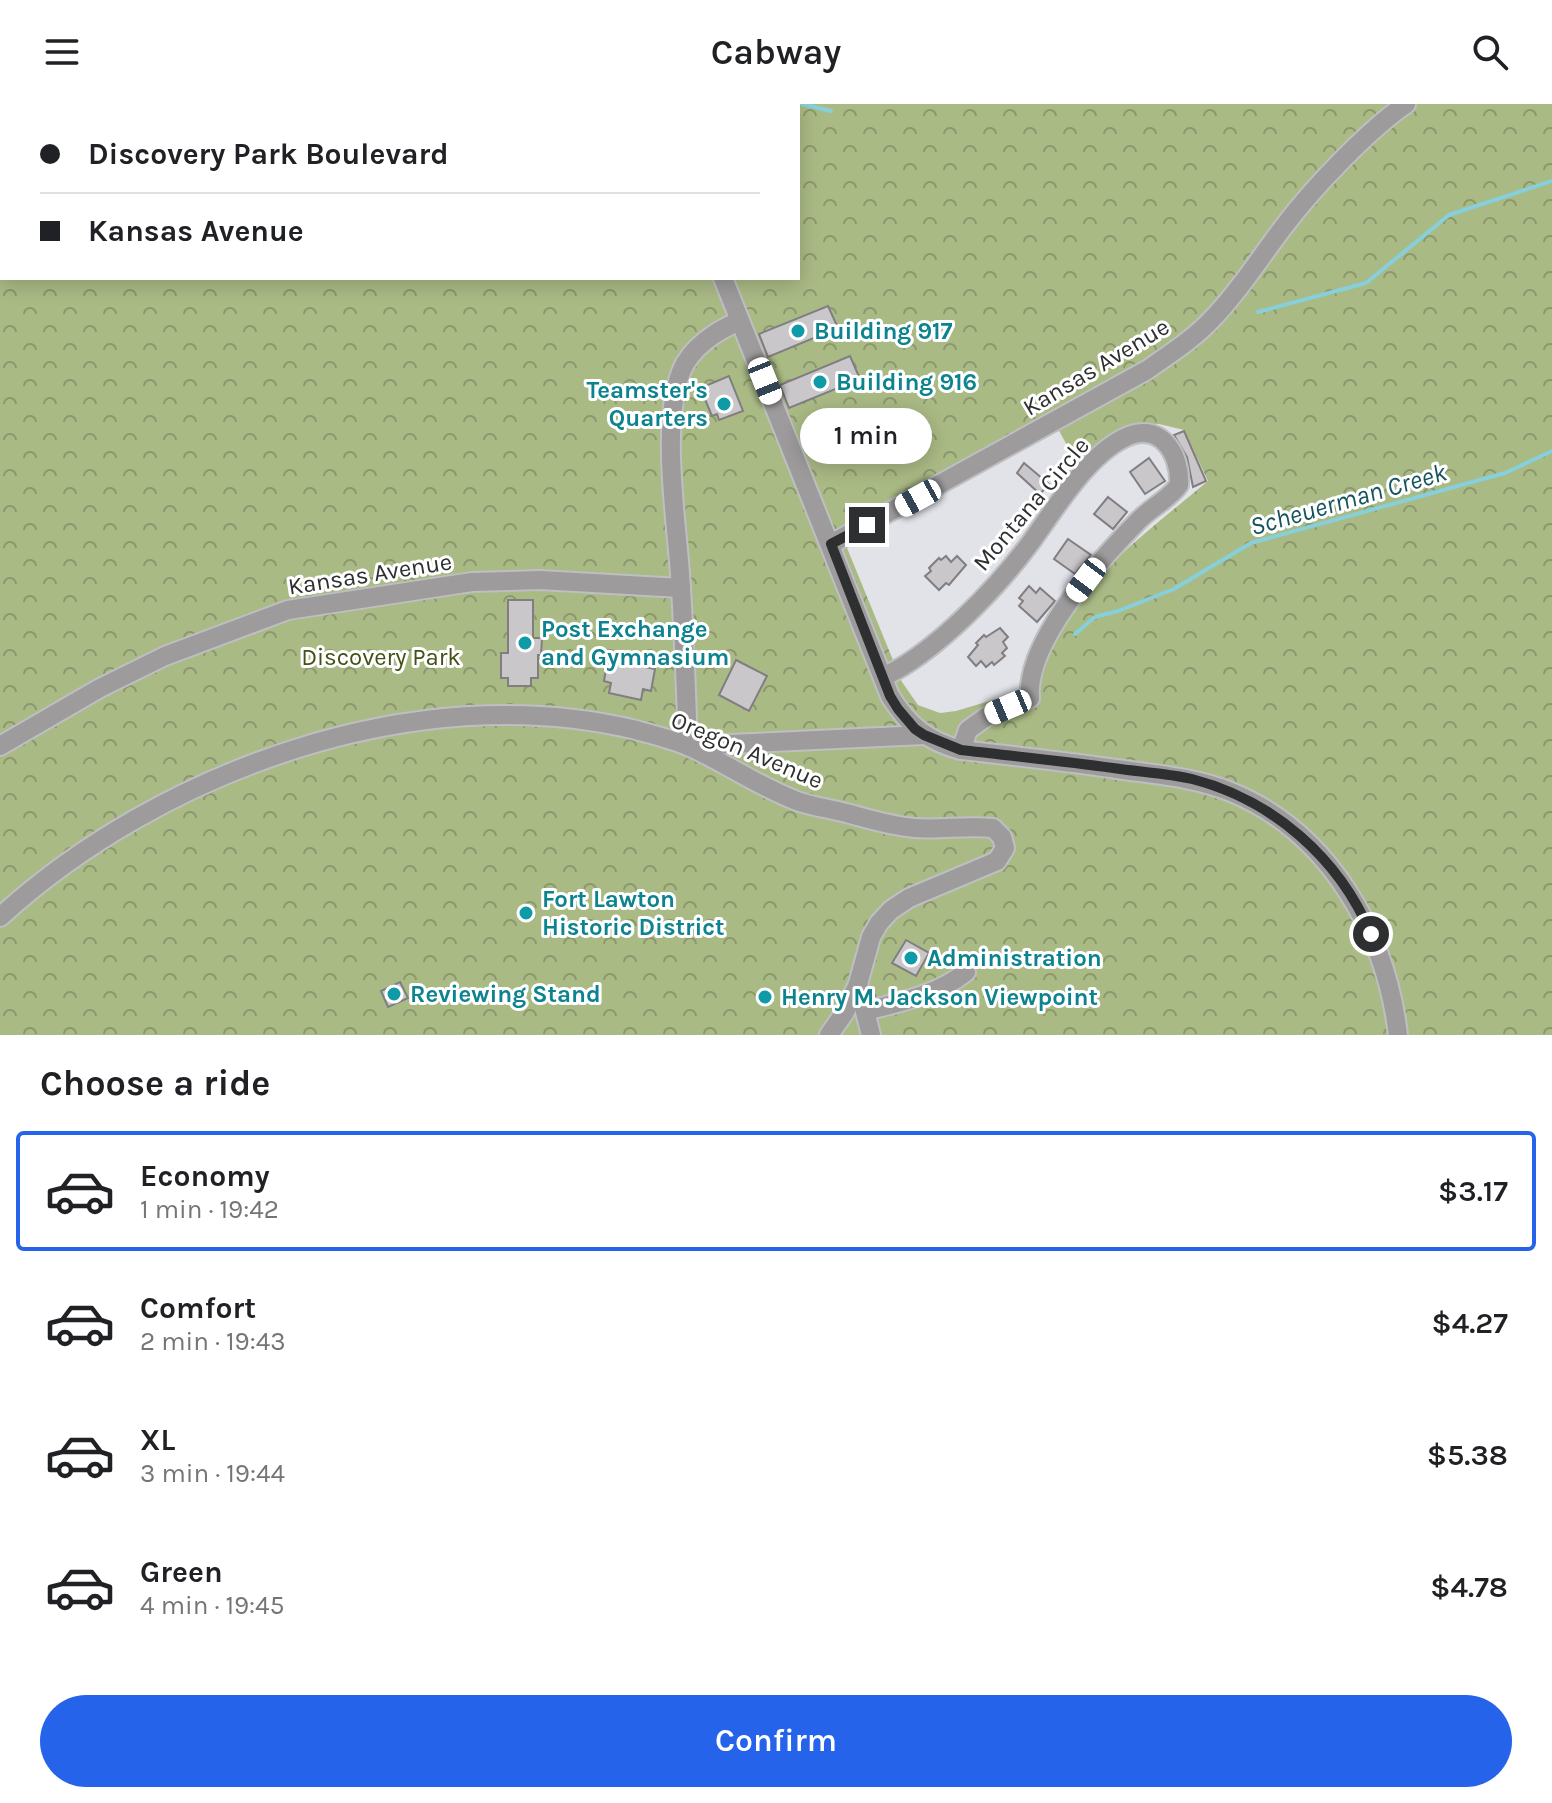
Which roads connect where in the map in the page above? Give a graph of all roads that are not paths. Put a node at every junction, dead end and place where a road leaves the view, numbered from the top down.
1 (1406, 104) edge
2 (724, 280) edge
3 (740, 321) junction
4 (831, 544) junction
5 (681, 588) junction
6 (883, 677) junction
7 (924, 735) junction
8 (0, 746) edge
9 (688, 746) junction
10 (961, 750) junction
11 (0, 917) edge
12 (966, 972) dead end
13 (858, 984) junction
14 (865, 1011) junction
15 (829, 1035) edge
16 (871, 1035) edge
17 (1398, 1035) edge

1 - 4 street, Kansas Avenue
2 - 3 street
3 - 4 street
3 - 5 street
4 - 6 street
5 - 8 street, Kansas Avenue
5 - 9 street
6 - 7 street
6 - 10 street, Montana Circle
7 - 9 street
7 - 10 street
9 - 11 street, Oregon Avenue
9 - 13 street, Oregon Avenue
10 - 17 street
12 - 14 street
13 - 14 street, Oregon Avenue
13 - 15 street
14 - 16 street, Oregon Avenue

